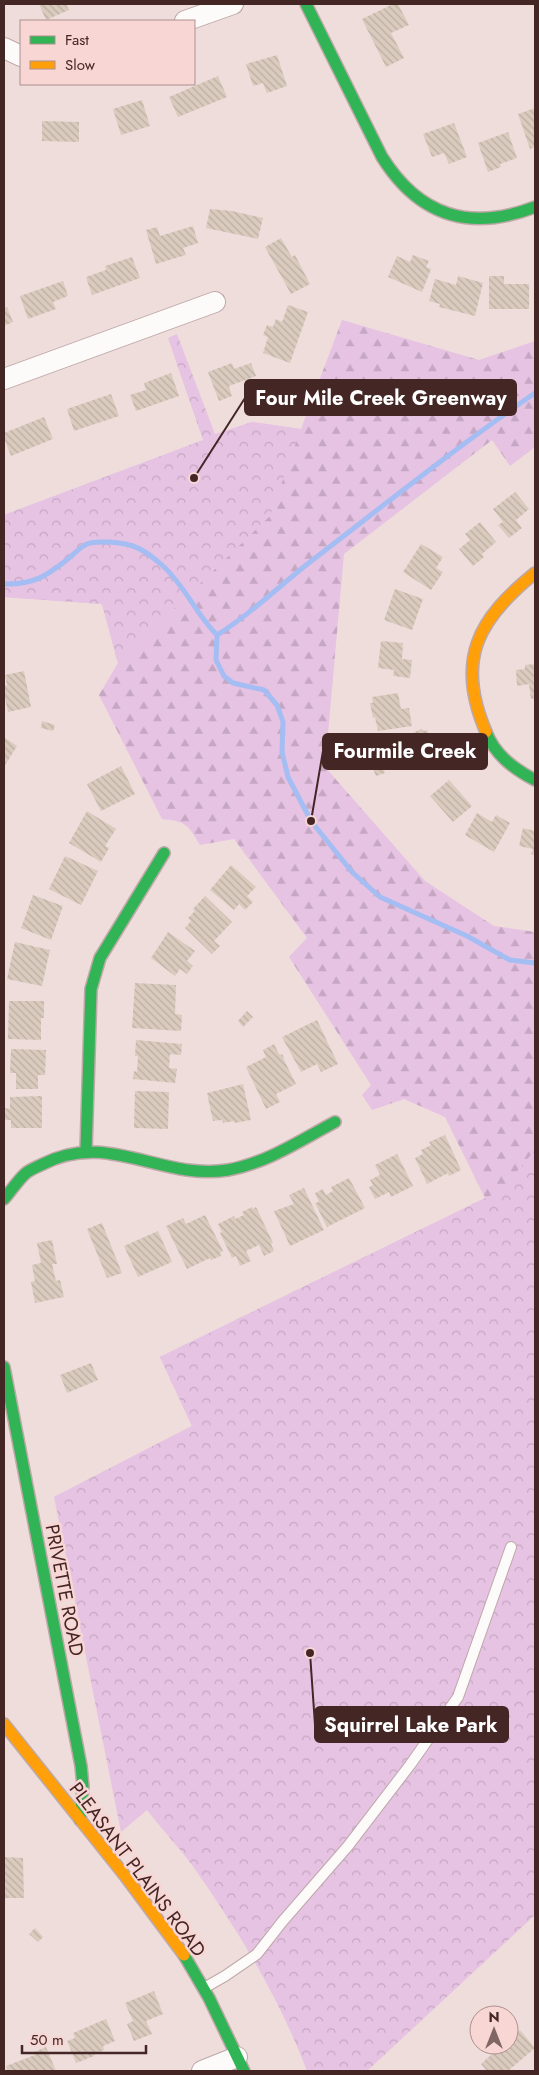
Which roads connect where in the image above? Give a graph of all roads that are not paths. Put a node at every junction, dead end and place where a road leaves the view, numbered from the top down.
1 (233, 4) edge
2 (306, 4) edge
3 (188, 20) edge
4 (4, 48) edge
5 (20, 56) edge
6 (535, 207) edge
7 (214, 302) dead end
8 (4, 379) edge
9 (535, 573) edge
10 (535, 780) edge
11 (164, 853) dead end
12 (335, 1122) dead end
13 (86, 1151) junction
14 (4, 1199) edge
15 (4, 1367) edge
16 (512, 1547) dead end
17 (4, 1724) edge
18 (80, 1820) junction
19 (203, 1988) junction
20 (240, 2064) edge
21 (202, 2071) edge

1 - 3 street
2 - 6 street
4 - 5 street
7 - 8 street
9 - 10 street
11 - 13 street
12 - 13 street
13 - 14 street
15 - 18 street, PRIVETTE ROAD
16 - 19 lane
17 - 18 street, PLEASANT PLAINS ROAD
18 - 19 street, PLEASANT PLAINS ROAD
19 - 20 street, PLEASANT PLAINS ROAD
20 - 21 street

